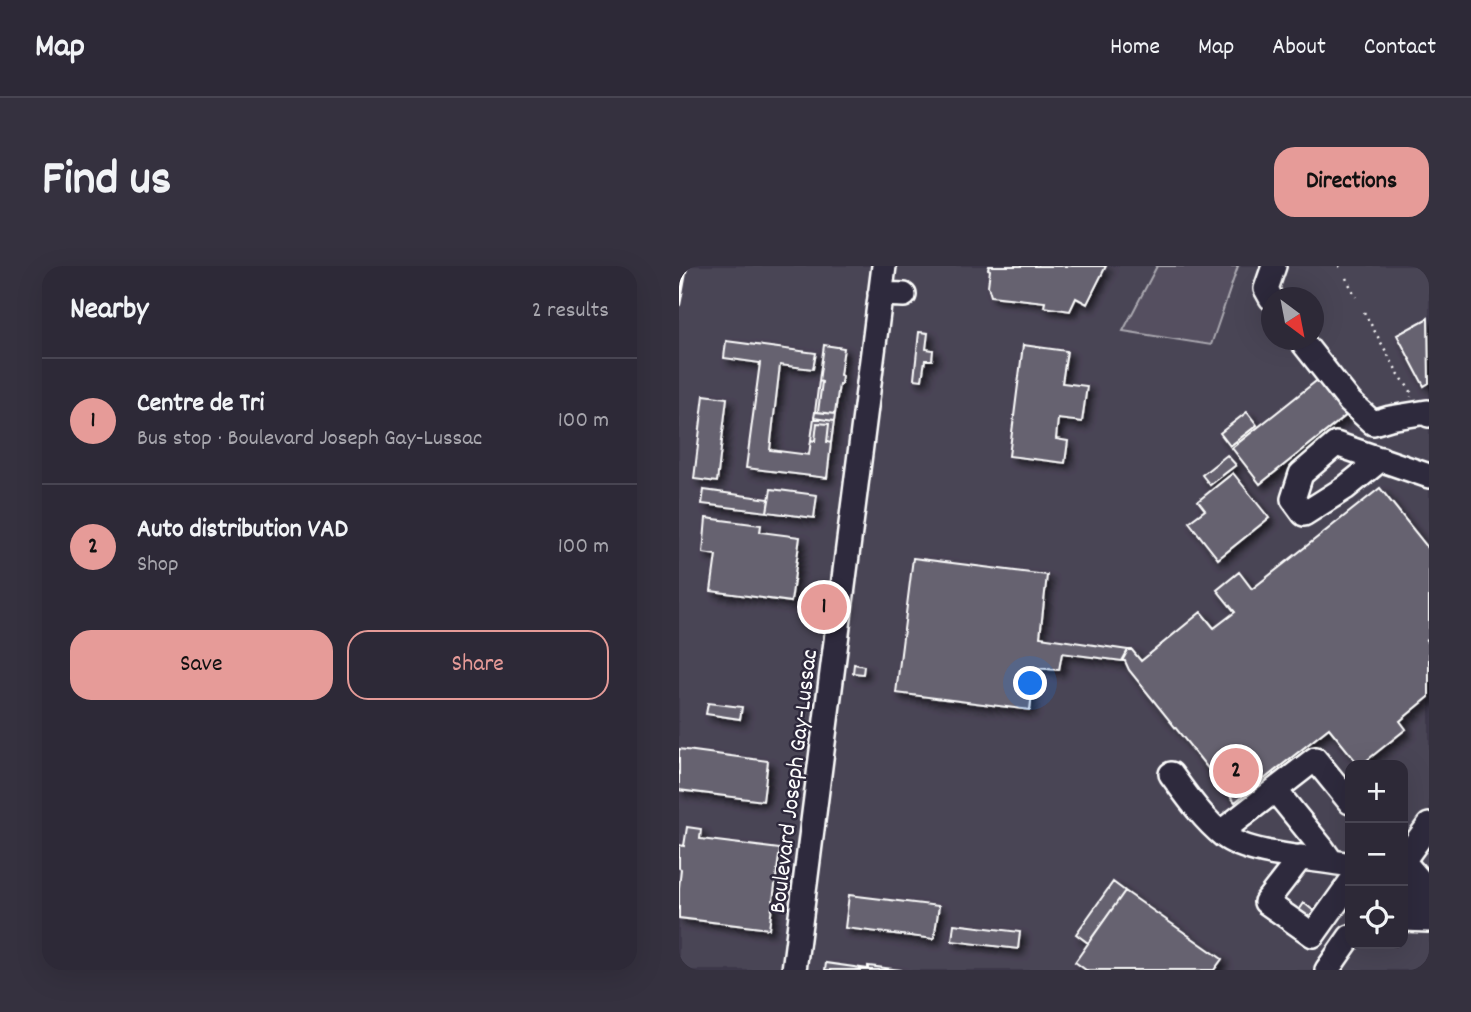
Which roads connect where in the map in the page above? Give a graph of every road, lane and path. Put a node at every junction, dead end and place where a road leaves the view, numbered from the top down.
1 (884, 266) edge
2 (1274, 266) edge
3 (1346, 278) dead end
4 (1267, 287) edge
5 (880, 295) junction
6 (904, 295) dead end
7 (1356, 298) dead end
8 (1364, 312) dead end
9 (1309, 350) edge
10 (1411, 400) dead end
11 (1429, 415) edge
12 (1381, 459) dead end
13 (1429, 476) edge
14 (1171, 774) dead end
15 (1275, 790) junction
16 (1345, 796) edge
17 (1429, 825) edge
18 (1221, 832) junction
19 (1408, 854) edge
20 (1301, 857) junction
21 (1341, 863) edge
22 (1408, 867) edge
23 (1348, 886) edge
24 (1429, 891) edge
25 (1408, 894) edge
26 (1429, 910) edge
27 (1408, 919) edge
28 (1429, 920) edge
29 (1345, 947) edge
30 (794, 970) edge
31 (1327, 970) edge

1 - 5 street, Boulevard Joseph Gay-Lussac
2 - 4 street
3 - 7 path
5 - 6 street
5 - 30 street, Boulevard Joseph Gay-Lussac
8 - 10 path
9 - 11 street
12 - 13 street
14 - 18 street
15 - 16 street
15 - 18 street
15 - 21 street
17 - 19 street
18 - 20 street
20 - 21 street
20 - 23 street
22 - 24 street
25 - 26 street
27 - 28 street
29 - 31 street

